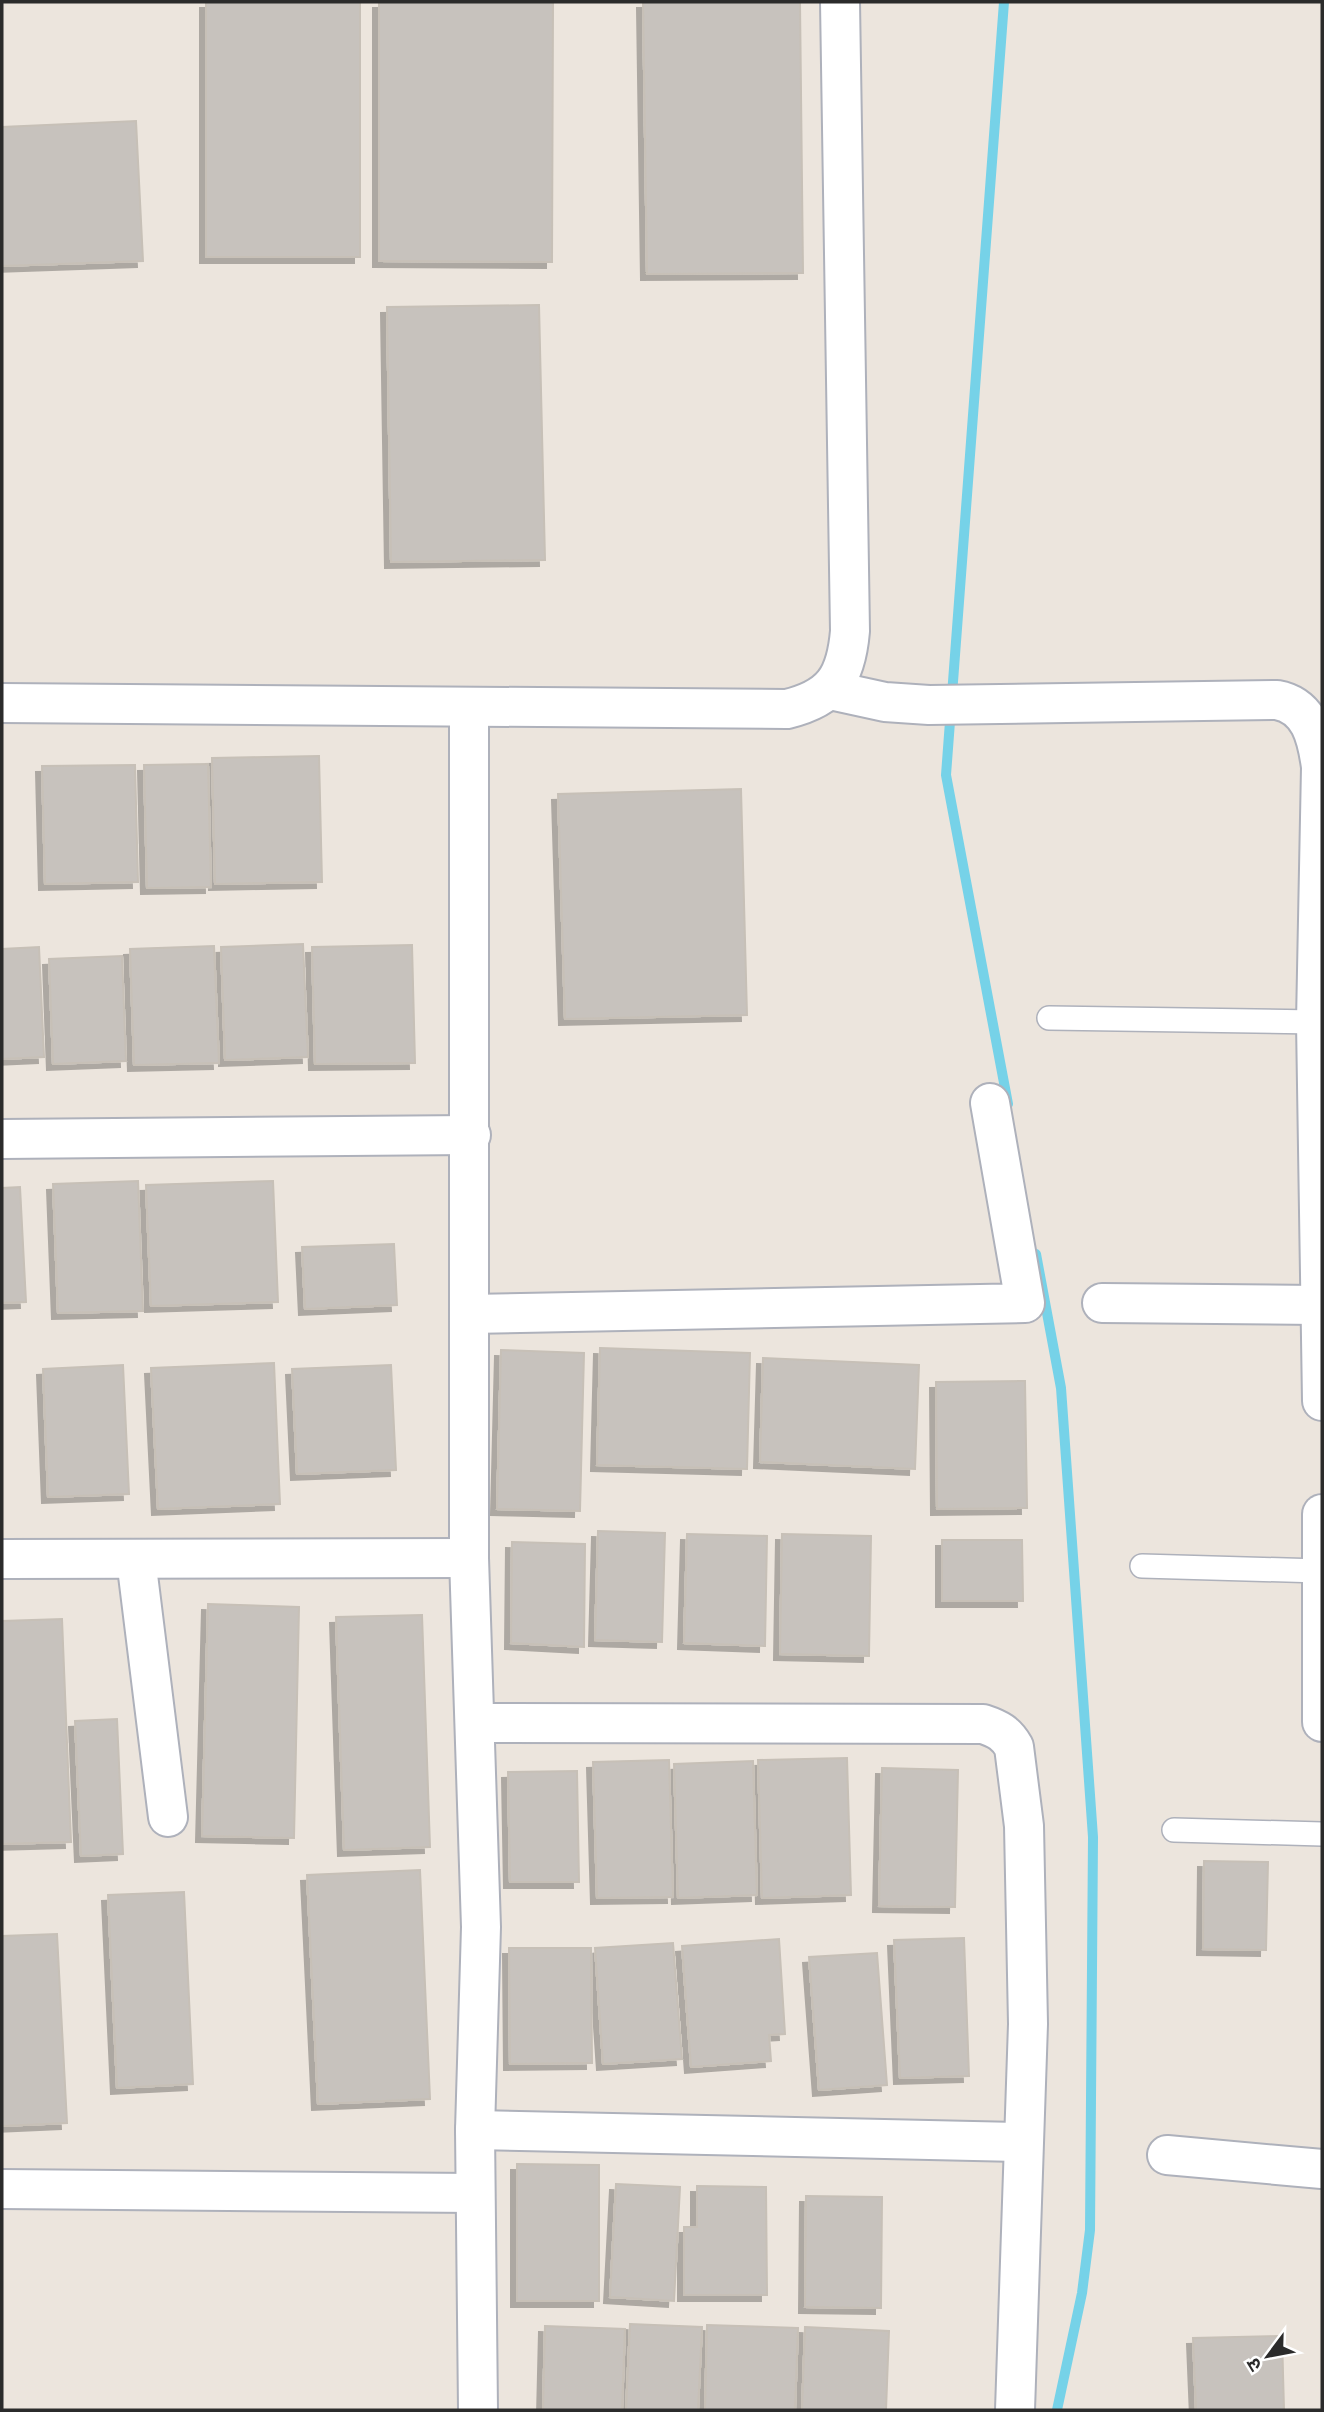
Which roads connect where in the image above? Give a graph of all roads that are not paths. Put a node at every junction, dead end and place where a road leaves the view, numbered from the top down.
1 (840, 2) edge
2 (830, 691) junction
3 (2, 704) edge
4 (469, 707) junction
5 (1317, 729) edge
6 (1049, 1018) dead end
7 (1316, 1022) junction
8 (990, 1103) dead end
9 (471, 1135) junction
10 (2, 1139) edge
11 (1102, 1303) dead end
12 (1318, 1305) junction
13 (469, 1314) junction
14 (1322, 1401) edge
15 (1322, 1514) edge
16 (470, 1558) junction
17 (2, 1559) edge
18 (136, 1559) junction
19 (1142, 1566) dead end
20 (1320, 1571) junction
21 (1322, 1722) edge
22 (474, 1723) junction
23 (168, 1816) dead end
24 (1174, 1830) dead end
25 (1322, 1834) edge
26 (475, 2130) junction
27 (1022, 2142) junction
28 (1167, 2155) dead end
29 (1322, 2169) edge
30 (2, 2189) edge
31 (475, 2193) junction
32 (478, 2410) edge
33 (1014, 2410) edge

1 - 2 street
2 - 4 street
2 - 5 street
3 - 4 street
4 - 9 street
5 - 7 street
6 - 7 lane
7 - 12 street
8 - 13 street
9 - 10 street
9 - 13 street
11 - 12 street
12 - 14 street
13 - 16 street
15 - 20 street
16 - 18 street
16 - 22 street
17 - 18 street
18 - 23 street
19 - 20 lane
20 - 21 street
22 - 26 street
22 - 27 street
24 - 25 lane
26 - 27 street
26 - 31 street
27 - 33 street
28 - 29 street
30 - 31 street
31 - 32 street

